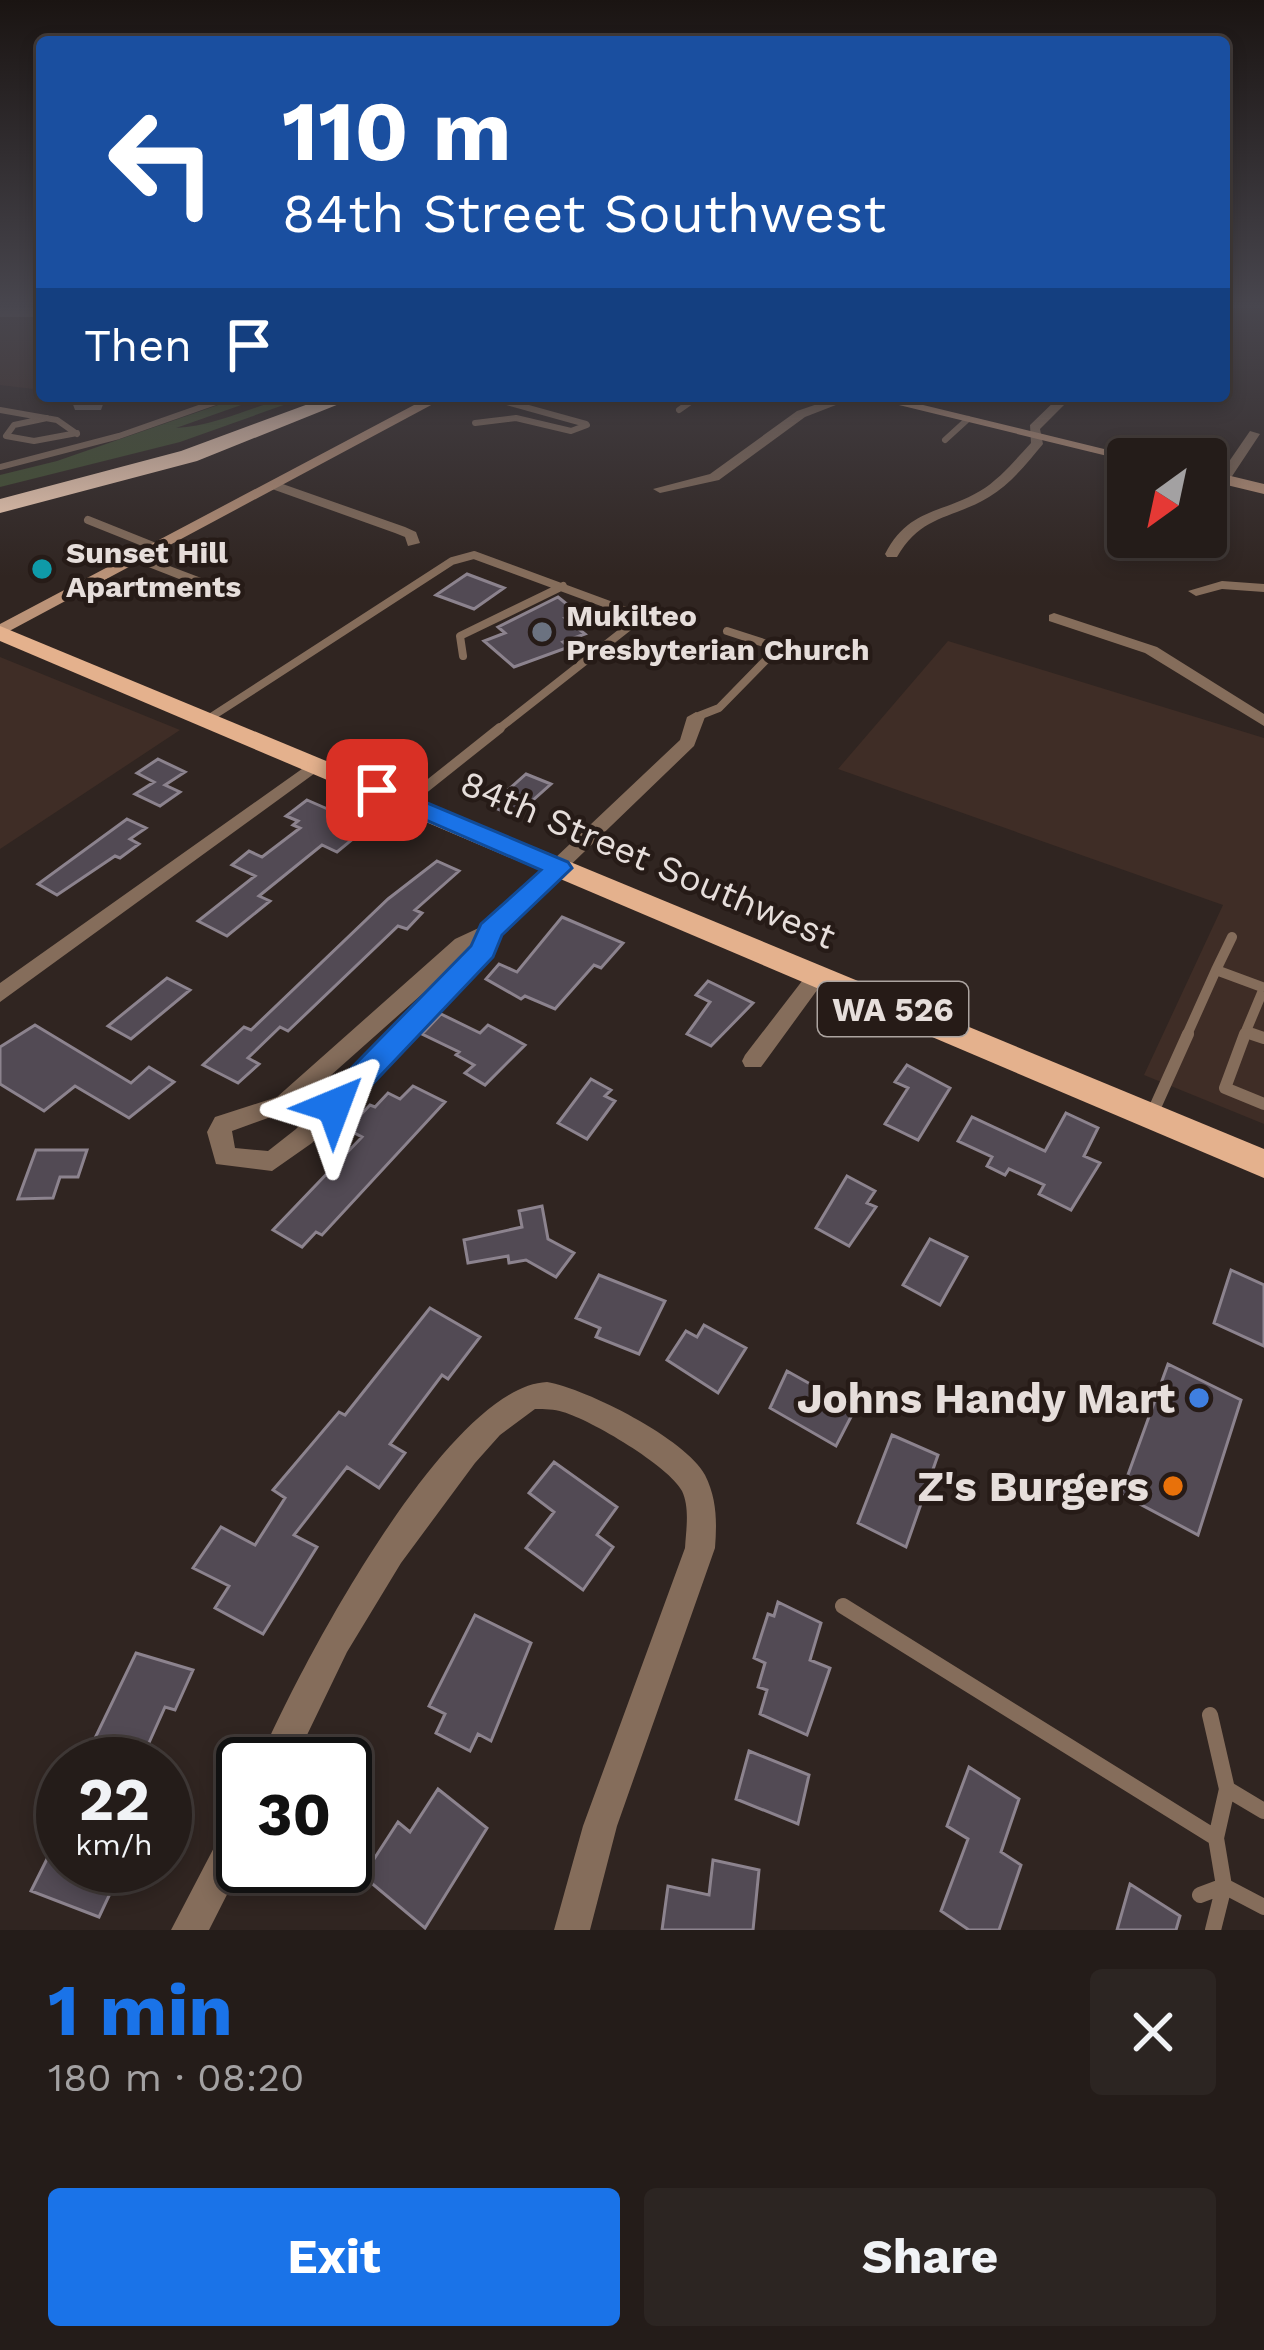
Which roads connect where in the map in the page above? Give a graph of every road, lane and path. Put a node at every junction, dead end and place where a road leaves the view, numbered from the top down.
1 (213, 402) edge
2 (304, 402) edge
3 (333, 402) edge
4 (429, 402) edge
5 (507, 402) edge
6 (691, 402) edge
7 (836, 402) edge
8 (895, 402) edge
9 (1061, 402) edge
10 (0, 410) edge
11 (680, 410) dead end
12 (47, 418) junction
13 (968, 419) junction
14 (475, 423) dead end
15 (76, 434) junction
16 (1254, 434) dead end
17 (1036, 435) junction
18 (945, 440) dead end
19 (86, 446) junction
20 (1107, 452) edge
21 (0, 467) edge
22 (1227, 474) edge
23 (1227, 480) edge
24 (275, 481) junction
25 (660, 489) dead end
26 (1264, 489) edge
27 (0, 492) edge
28 (0, 506) edge
29 (88, 520) dead end
30 (413, 543) dead end
31 (158, 548) junction
32 (892, 554) dead end
33 (138, 558) junction
34 (562, 586) junction
35 (1264, 588) edge
36 (220, 590) dead end
37 (1196, 591) dead end
38 (1054, 617) dead end
39 (728, 631) dead end
40 (0, 632) edge
41 (463, 656) dead end
42 (696, 717) joint
43 (208, 719) junction
44 (1264, 721) edge
45 (316, 764) junction
46 (407, 802) junction
47 (559, 868) junction
48 (490, 931) junction
49 (1232, 937) dead end
50 (1216, 970) junction
51 (816, 977) junction
52 (1263, 988) edge
53 (0, 994) edge
54 (1246, 1031) junction
55 (1264, 1038) edge
56 (753, 1060) dead end
57 (1264, 1104) edge
58 (1150, 1117) junction
59 (1264, 1164) edge
60 (843, 1606) dead end
61 (1210, 1715) dead end
62 (289, 1737) edge
63 (1227, 1789) junction
64 (1264, 1811) edge
65 (1216, 1838) junction
66 (216, 1878) edge
67 (1224, 1886) junction
68 (1200, 1895) dead end
69 (1264, 1907) edge
70 (188, 1930) edge
71 (572, 1930) edge
72 (1213, 1930) edge

1 - 19 lane
2 - 27 highway
3 - 28 highway
4 - 24 street
5 - 14 lane
6 - 11 lane
7 - 25 street
8 - 13 street
9 - 17 street
10 - 12 lane
12 - 15 lane
12 - 15 lane
13 - 17 street
13 - 18 lane
15 - 19 lane
16 - 22 street
17 - 20 street
17 - 32 street
19 - 21 lane
23 - 26 street
24 - 30 street
24 - 31 street
29 - 31 lane
31 - 33 street
33 - 36 street
33 - 40 street
34 - 41 lane
34 - 43 lane
34 - 46 lane
35 - 37 street
38 - 44 street
39 - 42 lane
40 - 43 main road, 84th Street Southwest / WA 526
42 - 47 street
43 - 45 main road, 84th Street Southwest / WA 526
45 - 46 main road, 84th Street Southwest / WA 526
45 - 53 street
46 - 47 main road, 84th Street Southwest / WA 526
47 - 48 street
47 - 51 main road, 84th Street Southwest / WA 526
48 - 48 street
49 - 50 lane
50 - 52 lane
50 - 58 lane
51 - 56 street
51 - 58 main road, 84th Street Southwest / WA 526
52 - 54 lane
54 - 55 lane
54 - 57 lane
58 - 59 main road, 84th Street Southwest / WA 526
60 - 65 lane
61 - 63 lane
62 - 71 street
63 - 64 lane
63 - 65 lane
65 - 67 lane
66 - 70 street
67 - 68 lane
67 - 69 lane
67 - 72 lane

